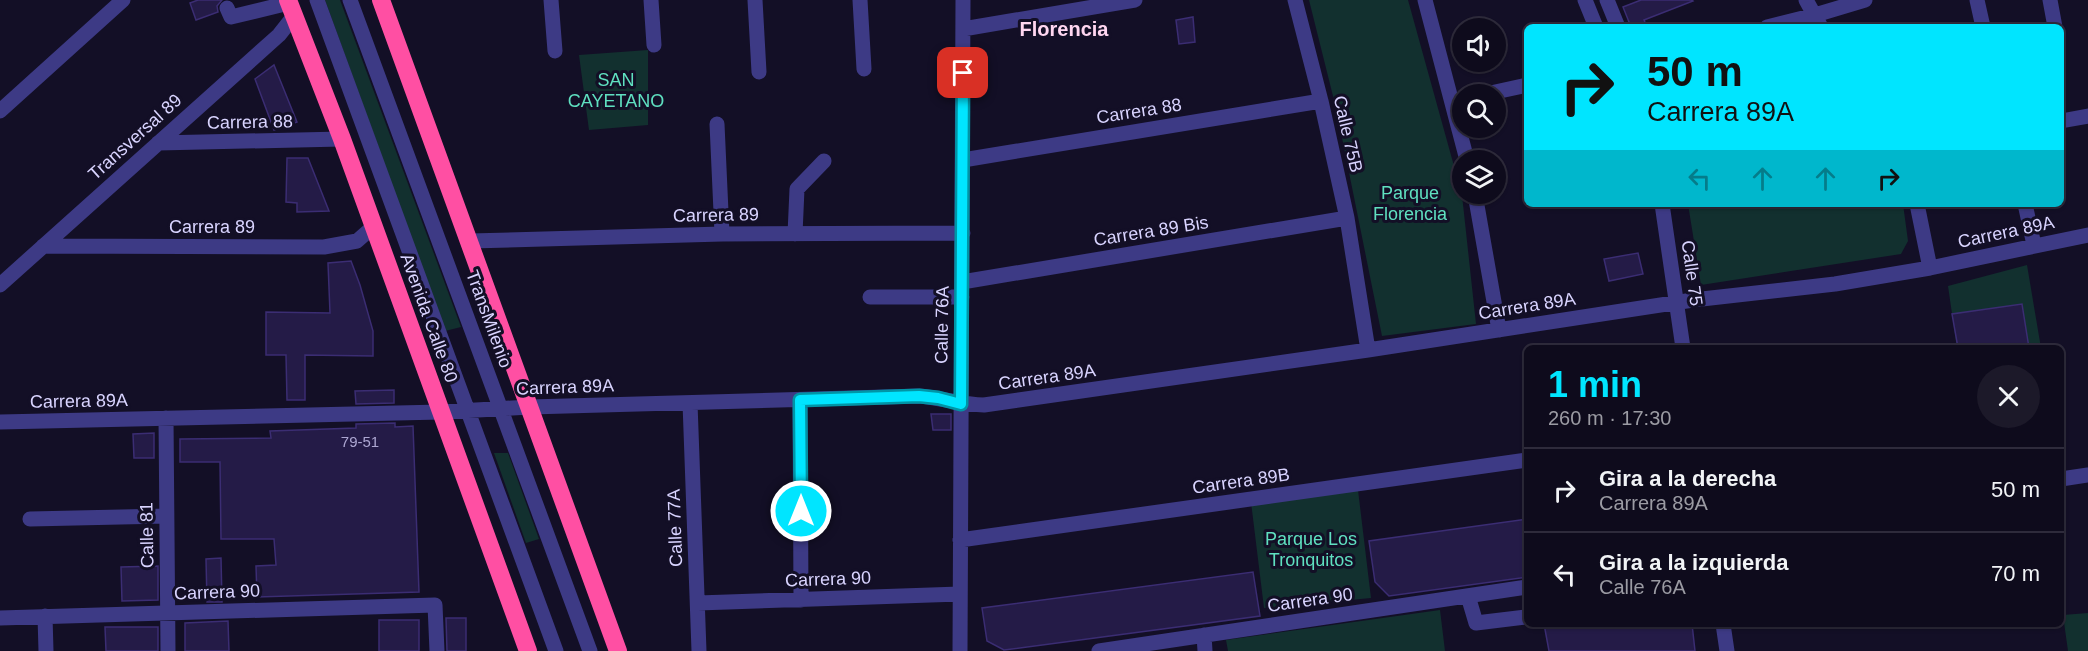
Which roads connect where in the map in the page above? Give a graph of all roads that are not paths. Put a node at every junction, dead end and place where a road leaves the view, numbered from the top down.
1 (123, 0) edge
2 (317, 0) edge
3 (350, 0) edge
4 (381, 0) edge
5 (551, 0) edge
6 (651, 0) edge
7 (755, 0) edge
8 (860, 0) edge
9 (963, 0) edge
10 (1135, 0) edge
11 (1294, 0) edge
12 (1425, 0) edge
13 (1585, 0) edge
14 (1607, 0) edge
15 (1806, 0) edge
16 (1865, 0) edge
17 (1977, 0) edge
18 (2050, 0) edge
19 (291, 6) edge
20 (227, 8) dead end
21 (1818, 21) edge
22 (1595, 24) edge
23 (1617, 24) edge
24 (1792, 24) edge
25 (1982, 24) edge
26 (2054, 24) edge
27 (963, 29) junction
28 (654, 45) dead end
29 (555, 51) dead end
30 (864, 69) dead end
31 (759, 72) dead end
32 (1452, 86) edge
33 (1524, 86) edge
34 (1506, 90) edge
35 (1321, 101) junction
36 (0, 111) edge
37 (2088, 116) edge
38 (2064, 120) edge
39 (717, 124) dead end
40 (342, 139) junction
41 (158, 143) junction
42 (824, 160) dead end
43 (963, 160) junction
44 (1477, 204) edge
45 (1662, 207) edge
46 (1918, 207) edge
47 (2026, 207) edge
48 (1347, 218) junction
49 (374, 226) junction
50 (963, 233) junction
51 (722, 234) junction
52 (795, 234) junction
53 (2088, 235) edge
54 (470, 241) junction
55 (2034, 245) junction
56 (43, 246) junction
57 (1930, 268) junction
58 (0, 285) edge
59 (962, 290) junction
60 (870, 297) dead end
61 (1677, 303) junction
62 (1499, 330) junction
63 (1683, 345) edge
64 (1368, 350) junction
65 (800, 400) junction
66 (690, 403) junction
67 (961, 404) junction
68 (530, 407) junction
69 (500, 409) junction
70 (468, 411) junction
71 (441, 412) junction
72 (166, 418) junction
73 (0, 422) edge
74 (1524, 460) edge
75 (2088, 475) edge
76 (2064, 479) edge
77 (166, 516) junction
78 (30, 519) dead end
79 (960, 540) junction
80 (1524, 587) edge
81 (960, 594) junction
82 (1468, 596) junction
83 (801, 600) junction
84 (698, 603) junction
85 (167, 613) junction
86 (45, 616) junction
87 (1524, 617) edge
88 (0, 618) edge
89 (1723, 627) edge
90 (1204, 635) junction
91 (46, 651) edge
92 (168, 651) edge
93 (437, 651) edge
94 (528, 651) edge
95 (556, 651) edge
96 (590, 651) edge
97 (618, 651) edge
98 (699, 651) edge
99 (960, 651) edge
100 (1100, 651) edge
101 (1205, 651) edge
102 (1727, 651) edge

1 - 36 street
2 - 70 street
3 - 69 street, TransMilenio
4 - 54 highway
5 - 29 street
6 - 28 street
7 - 31 street
8 - 30 street
9 - 27 street, Calle 76A
10 - 27 street
11 - 35 street, Calle 75B
12 - 32 street
13 - 22 street
14 - 23 street
15 - 21 street
16 - 21 street
17 - 25 street
18 - 26 street
19 - 20 street
19 - 40 highway, Avenida Calle 80
19 - 41 street, Transversal 89
21 - 24 street
27 - 43 street, Calle 76A
33 - 34 street
35 - 43 street, Carrera 88
35 - 48 street, Calle 75B
37 - 38 street
39 - 51 street
40 - 41 street, Carrera 88
40 - 49 highway, Avenida Calle 80
41 - 56 street, Transversal 89
42 - 52 street
43 - 50 street, Calle 76A
44 - 62 street
45 - 61 street, Calle 75
46 - 57 street
47 - 55 street
48 - 59 street, Carrera 89 Bis
48 - 64 street, Calle 75B
49 - 56 street, Carrera 89
49 - 71 highway, Avenida Calle 80
50 - 52 street, Carrera 89
50 - 59 street, Calle 76A
51 - 52 street, Carrera 89
51 - 54 street, Carrera 89
53 - 55 street, Carrera 89A
54 - 68 highway
55 - 57 street, Carrera 89A
56 - 58 street, Transversal 89
57 - 61 street, Carrera 89A
59 - 60 street, Carrera 89 Bis
59 - 67 street, Calle 76A
61 - 62 street, Carrera 89A
61 - 63 street, Calle 75
62 - 64 street, Carrera 89A
64 - 67 street, Carrera 89A
65 - 66 street, Carrera 89A
65 - 67 street, Carrera 89A
65 - 83 street
66 - 68 street, Carrera 89A
66 - 84 street, Calle 77A
67 - 79 street, Calle 76A
68 - 69 street, Carrera 89A
68 - 97 highway
69 - 70 street, Carrera 89A
69 - 96 street, TransMilenio
70 - 71 street, Carrera 89A
70 - 95 street
71 - 72 street, Carrera 89A
71 - 94 highway, Avenida Calle 80
72 - 73 street, Carrera 89A
72 - 77 street, Calle 81
74 - 79 street, Carrera 89B
75 - 76 street
77 - 78 street
77 - 85 street, Calle 81
79 - 81 street, Calle 76A
80 - 82 street, Carrera 90
81 - 83 street, Carrera 90
81 - 99 street, Calle 76A
82 - 87 street
82 - 90 street, Carrera 90
83 - 84 street, Carrera 90
84 - 98 street, Calle 77A
85 - 86 street, Carrera 90
85 - 92 street, Calle 81
85 - 93 street, Carrera 90
86 - 88 street, Carrera 90
86 - 91 street
89 - 102 street
90 - 100 street, Carrera 90
90 - 101 street

